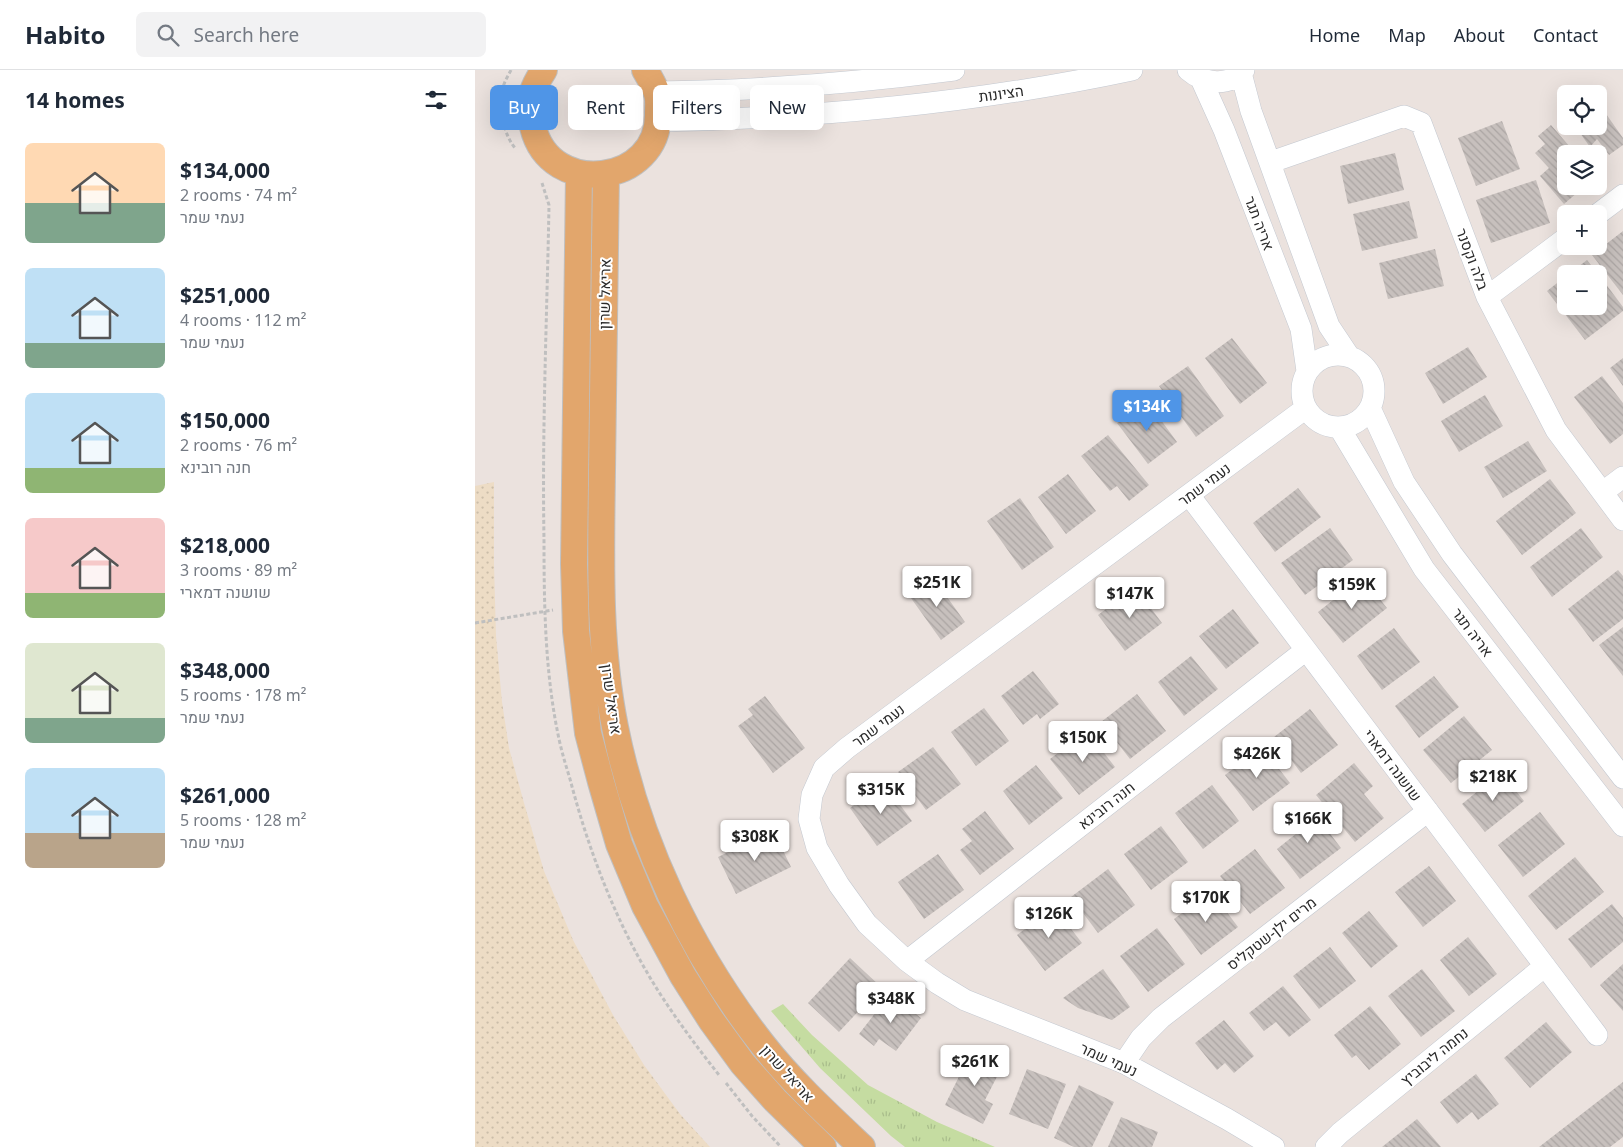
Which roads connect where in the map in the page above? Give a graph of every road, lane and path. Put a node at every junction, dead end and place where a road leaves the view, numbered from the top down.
1 (544, 70) edge
2 (954, 70) edge
3 (1132, 70) edge
4 (1243, 72) edge
5 (1195, 75) edge
6 (651, 81) edge
7 (740, 119) edge
8 (656, 130) edge
9 (1274, 161) dead end
10 (579, 173) junction
11 (606, 174) junction
12 (1623, 195) edge
13 (1607, 207) edge
14 (1557, 245) edge
15 (1487, 298) junction
16 (1349, 356) junction
17 (1307, 371) junction
18 (1306, 408) junction
19 (1370, 408) junction
20 (1339, 427) junction
21 (1623, 477) edge
22 (1603, 492) junction
23 (1189, 495) junction
24 (1623, 520) edge
25 (575, 607) junction
26 (475, 623) edge
27 (1306, 650) junction
28 (1623, 778) edge
29 (1428, 811) junction
30 (1623, 826) edge
31 (907, 961) junction
32 (1545, 966) junction
33 (1597, 1035) dead end
34 (1124, 1063) junction
35 (823, 1147) edge
36 (862, 1147) edge
37 (1274, 1147) edge
38 (1326, 1147) edge

1 - 10 main road
2 - 6 street
3 - 7 street, הציונות
4 - 5 street
4 - 16 street, אריה תגר
5 - 17 street, אריה תגר
8 - 11 main road
9 - 15 street, בלה וקסנר
10 - 11 main road
10 - 25 main road, אריאל שרון
11 - 36 main road, אריאל שרון
12 - 13 street
14 - 15 street
15 - 22 street, בלה וקסנר
16 - 17 street
16 - 19 street
17 - 18 street
18 - 20 street
18 - 23 street, נעמי שמר
19 - 20 street
19 - 28 street, אריה תגר
20 - 30 street, אריה תגר
21 - 22 street
22 - 24 street, בלה וקסנר
23 - 27 street, שושנה דמארי
23 - 31 street, נעמי שמר
25 - 26 path
25 - 35 main road, אריאל שרון
27 - 29 street, שושנה דמארי
27 - 31 street, חנה רובינא
29 - 32 street, שושנה דמארי
29 - 34 street, מרים ילן-שטקליס
31 - 34 street, נעמי שמר
32 - 33 street, שושנה דמארי
32 - 38 street, נחמה ליבוביץ
34 - 37 street, נעמי שמר

